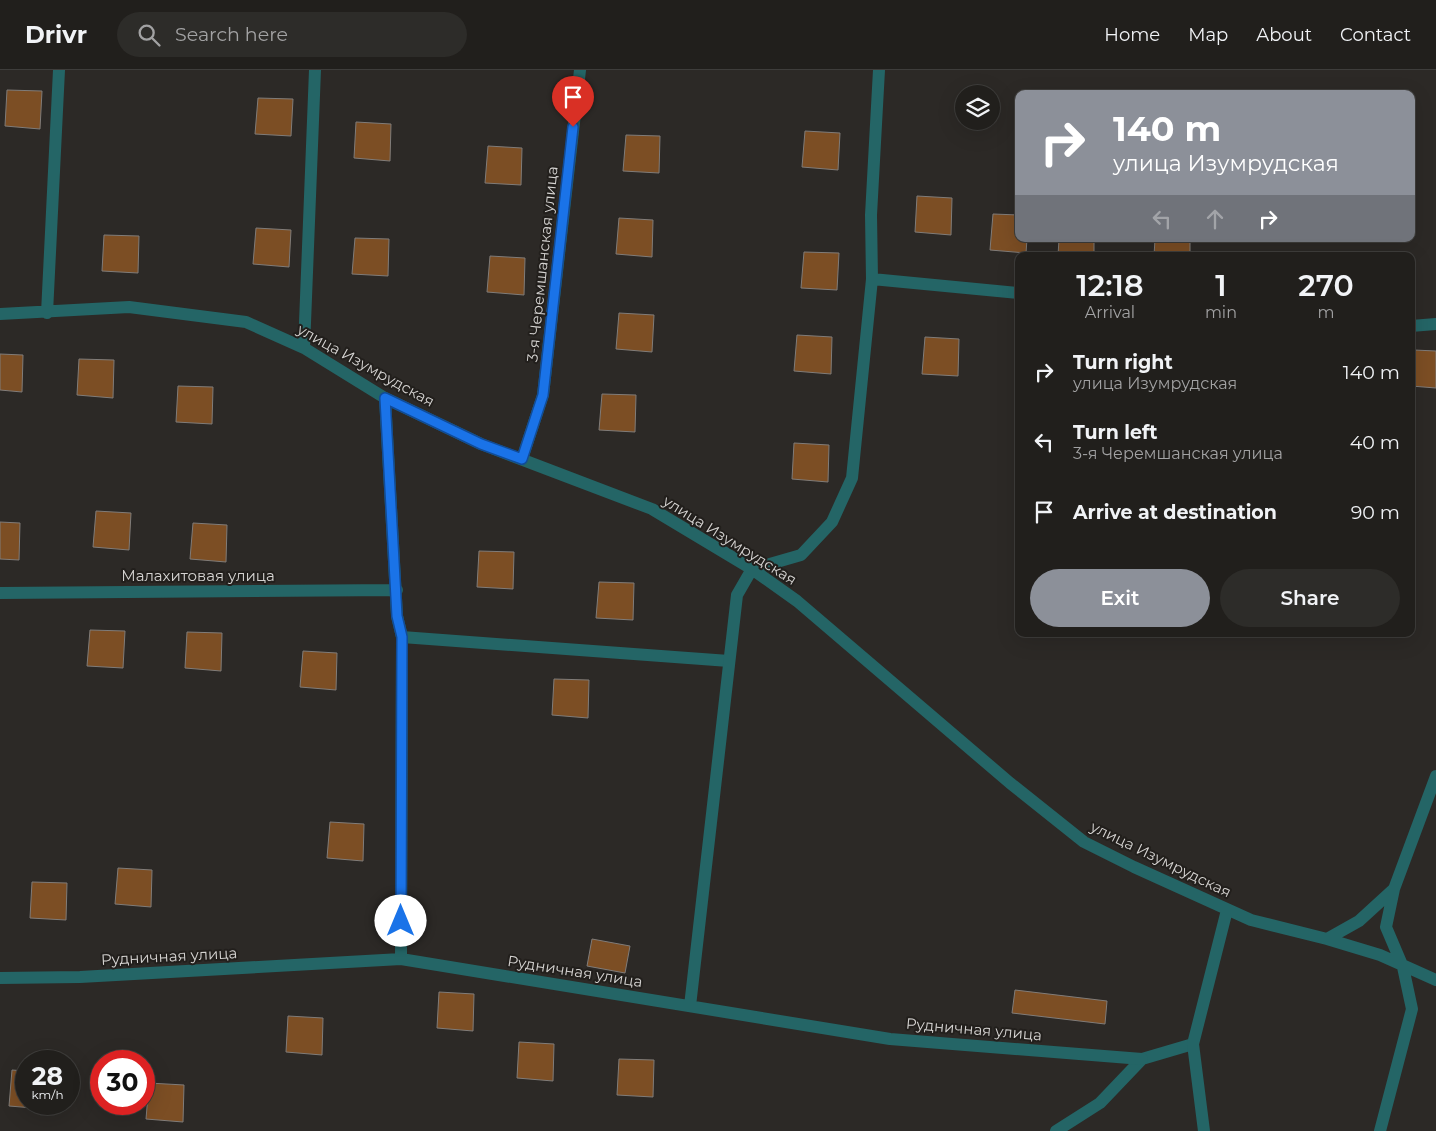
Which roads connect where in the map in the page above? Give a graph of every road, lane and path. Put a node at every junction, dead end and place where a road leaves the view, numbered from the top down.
1 (59, 70) edge
2 (315, 70) edge
3 (580, 70) edge
4 (879, 70) edge
5 (872, 279) junction
6 (1015, 294) edge
7 (47, 313) junction
8 (0, 314) edge
9 (1436, 324) edge
10 (1415, 326) edge
11 (304, 348) junction
12 (385, 398) junction
13 (522, 459) junction
14 (752, 570) junction
15 (397, 590) junction
16 (0, 593) edge
17 (402, 637) junction
18 (729, 661) junction
19 (1436, 776) edge
20 (1394, 889) junction
21 (1227, 910) junction
22 (1327, 939) junction
23 (401, 959) junction
24 (1403, 968) junction
25 (0, 978) edge
26 (1436, 980) edge
27 (690, 1006) junction
28 (1193, 1044) junction
29 (1142, 1059) junction
30 (1056, 1131) edge
31 (1204, 1131) edge
32 (1380, 1131) edge

1 - 7 street
2 - 11 street
3 - 13 street, 3-я Черемшанская улица
4 - 5 street
5 - 6 street
5 - 14 street
7 - 8 street, улица Изумрудская
7 - 11 street, улица Изумрудская
9 - 10 street
11 - 12 street, улица Изумрудская
12 - 13 street, улица Изумрудская
12 - 15 street
13 - 14 street, улица Изумрудская
14 - 18 street
14 - 21 street, улица Изумрудская
15 - 16 street, Малахитовая улица
15 - 17 street
17 - 18 street
17 - 23 street
18 - 27 street
19 - 20 street
20 - 22 street
20 - 24 street
21 - 22 street, улица Изумрудская
21 - 28 street
22 - 24 street, улица Изумрудская
23 - 25 street, Рудничная улица
23 - 27 street, Рудничная улица
24 - 26 street, улица Изумрудская
24 - 32 street
27 - 29 street, Рудничная улица
28 - 29 street
28 - 31 street
29 - 30 street

